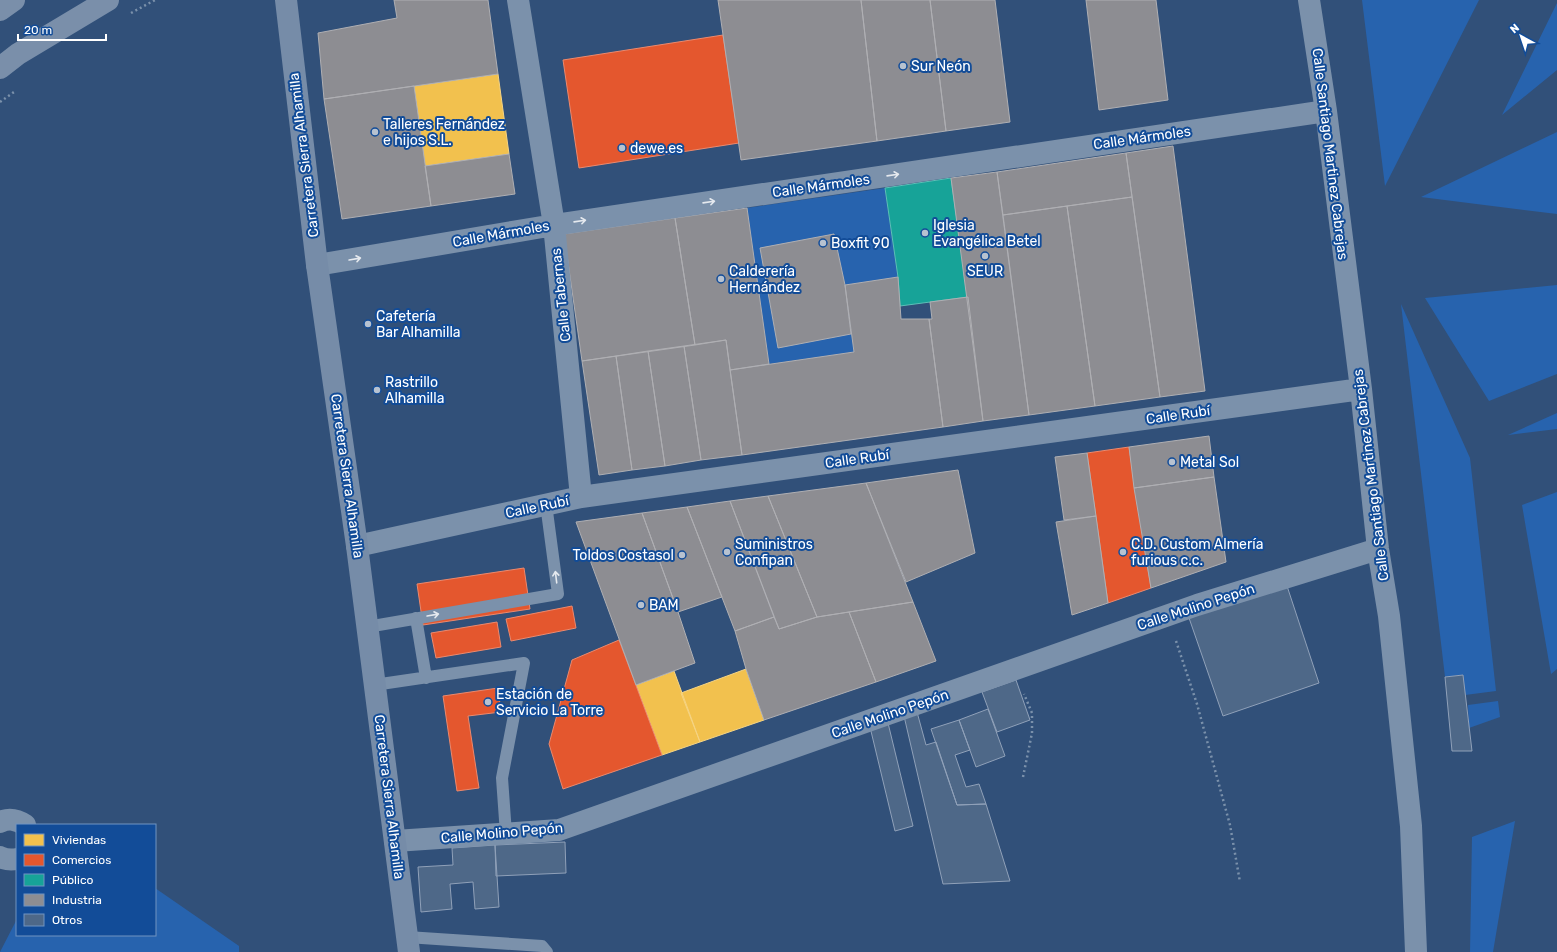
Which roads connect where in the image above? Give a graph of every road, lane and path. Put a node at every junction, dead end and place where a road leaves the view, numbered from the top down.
1 (14, 0) edge
2 (108, 0) edge
3 (155, 0) edge
4 (286, 0) edge
5 (518, 0) edge
6 (1309, 0) edge
7 (0, 10) edge
8 (130, 14) dead end
9 (0, 68) edge
10 (1326, 111) junction
11 (554, 225) junction
12 (317, 265) junction
13 (1361, 389) junction
14 (581, 497) junction
15 (546, 504) junction
16 (357, 546) junction
17 (1378, 549) junction
18 (1167, 616) junction
19 (416, 618) junction
20 (367, 626) junction
21 (1014, 670) junction
22 (426, 678) junction
23 (374, 685) junction
24 (1023, 777) dead end
25 (0, 822) edge
26 (24, 824) edge
27 (506, 834) junction
28 (395, 841) junction
29 (1240, 882) dead end
30 (408, 945) edge
31 (547, 952) edge
32 (1416, 952) edge

1 - 7 highway
2 - 9 highway
3 - 8 path
4 - 12 main road, Carretera Sierra Alhamilla
5 - 11 street, Calle Tabernas
6 - 10 street, Calle Santiago Martinez Cabrejas
11 -> 10 street, Calle Mármoles
10 - 13 street, Calle Santiago Martinez Cabrejas
12 -> 11 street, Calle Mármoles
11 - 14 street, Calle Tabernas
12 - 16 main road, Carretera Sierra Alhamilla
13 - 14 street, Calle Rubí
13 - 17 street, Calle Santiago Martinez Cabrejas
14 - 15 street, Calle Rubí
15 - 16 street, Calle Rubí
19 -> 15 lane
16 - 20 main road, Carretera Sierra Alhamilla
17 - 18 street, Calle Molino Pepón
17 - 32 street, Calle Santiago Martinez Cabrejas
18 - 21 street, Calle Molino Pepón
18 - 29 path
19 - 20 lane
19 - 22 lane
20 - 23 main road, Carretera Sierra Alhamilla
21 - 24 path
21 - 27 street, Calle Molino Pepón
22 - 23 lane
22 - 27 lane
23 - 28 main road, Carretera Sierra Alhamilla
25 - 26 street
27 - 28 street, Calle Molino Pepón
28 - 30 main road, Carretera Sierra Alhamilla
30 - 31 lane

